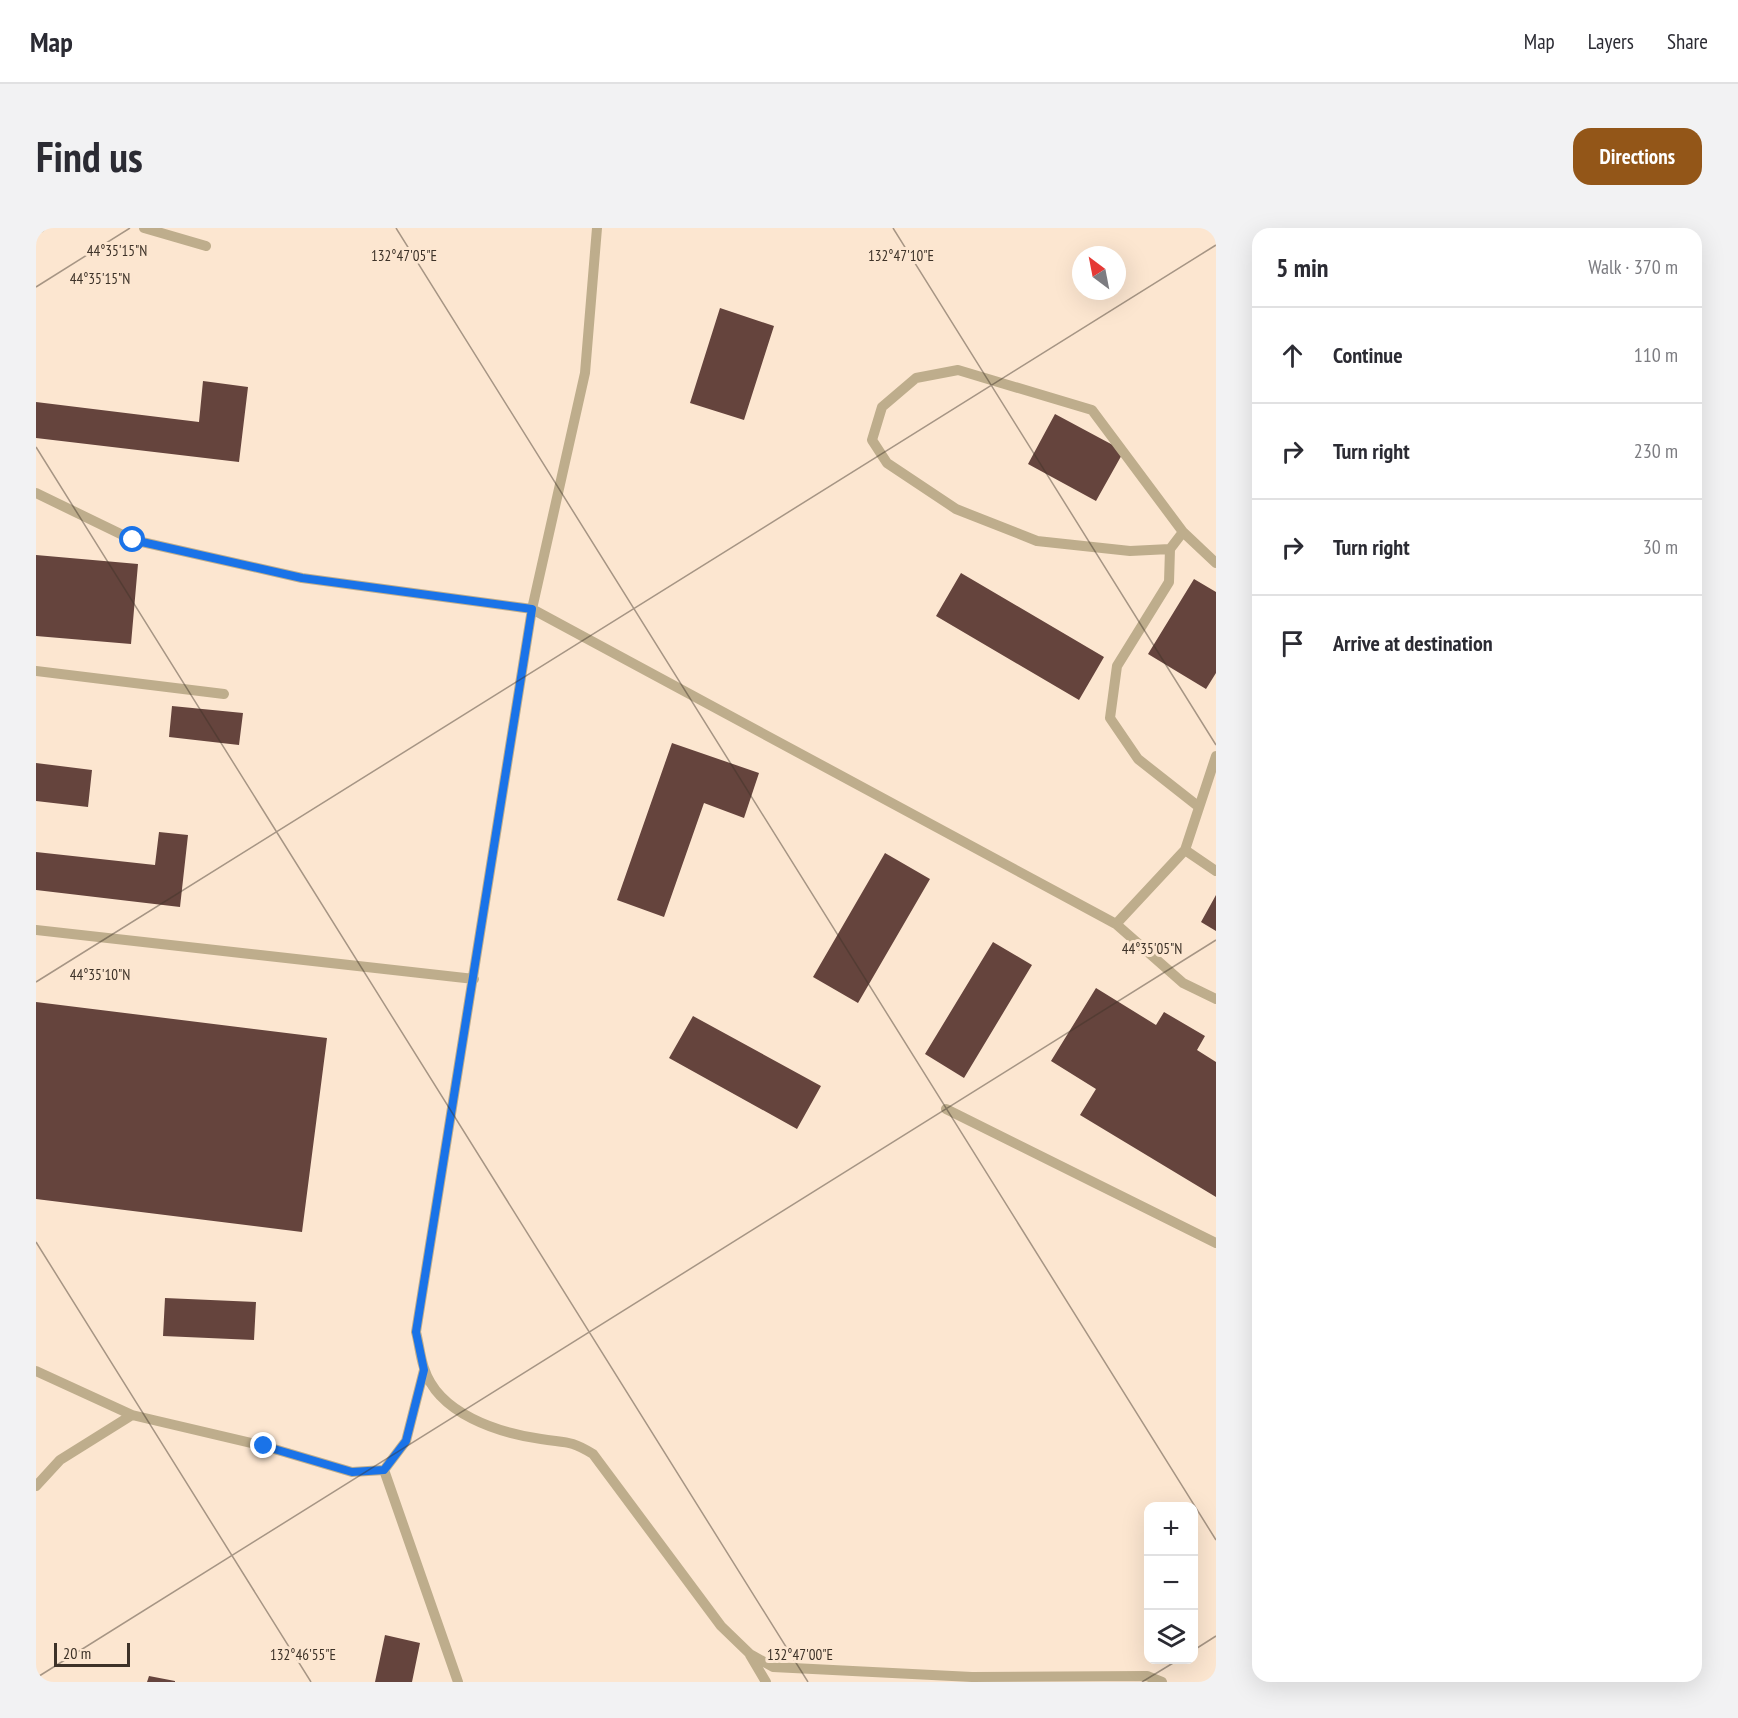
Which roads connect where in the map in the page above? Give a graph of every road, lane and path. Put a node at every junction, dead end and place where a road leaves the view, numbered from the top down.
1 (144, 228) edge
2 (597, 228) edge
3 (206, 246) dead end
4 (36, 493) edge
5 (1183, 532) junction
6 (1170, 549) junction
7 (1216, 563) edge
8 (532, 609) junction
9 (36, 671) edge
10 (224, 694) dead end
11 (1216, 756) edge
12 (1199, 807) junction
13 (1185, 850) junction
14 (1216, 871) edge
15 (1116, 924) junction
16 (36, 930) edge
17 (474, 979) junction
18 (1216, 999) edge
19 (946, 1109) dead end
20 (1216, 1243) edge
21 (424, 1370) junction
22 (36, 1371) edge
23 (132, 1415) junction
24 (384, 1470) junction
25 (36, 1486) edge
26 (750, 1654) junction
27 (458, 1682) edge
28 (766, 1682) edge
29 (1162, 1682) edge

1 - 3 lane
2 - 8 lane
4 - 8 lane
5 - 6 lane
5 - 6 lane
5 - 7 lane
6 - 12 lane
8 - 15 lane
8 - 17 lane
9 - 10 lane
11 - 12 lane
12 - 13 lane
13 - 14 lane
13 - 15 lane
15 - 18 lane
16 - 17 lane
17 - 21 lane
19 - 20 lane
21 - 24 lane
21 - 26 lane
22 - 23 lane
23 - 24 lane
23 - 25 lane
24 - 27 lane
26 - 28 lane
26 - 29 lane

